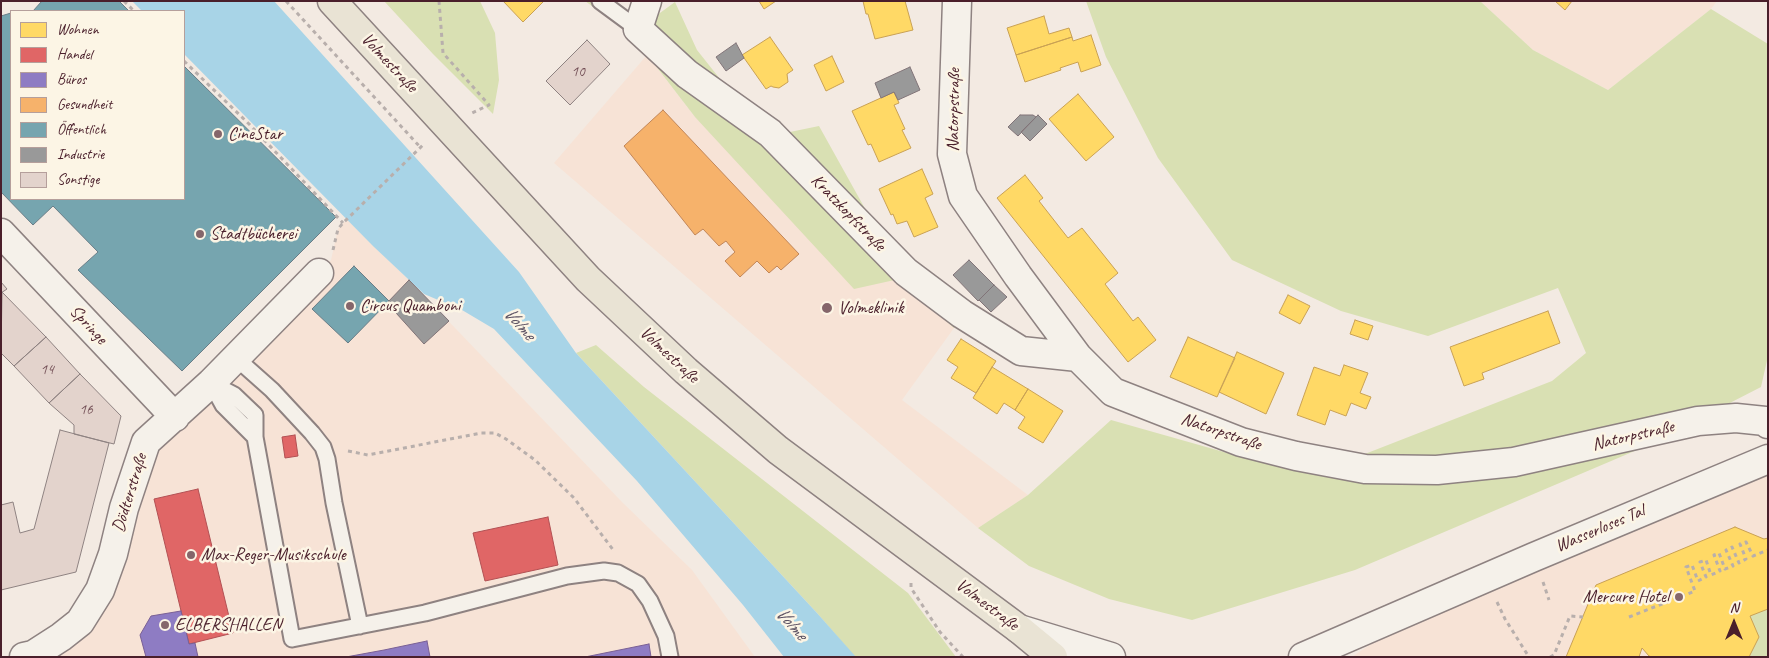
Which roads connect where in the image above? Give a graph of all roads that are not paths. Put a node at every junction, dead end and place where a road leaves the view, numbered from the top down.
1 (332, 1) edge
2 (600, 1) edge
3 (647, 1) edge
4 (957, 1) edge
5 (638, 29) junction
6 (1, 233) edge
7 (319, 273) road end
8 (1078, 357) junction
9 (236, 358) junction
10 (211, 383) junction
11 (175, 417) junction
12 (1768, 424) edge
13 (1768, 459) edge
14 (1434, 600) junction
15 (360, 626) junction
16 (1019, 629) junction
17 (1302, 656) edge
18 (24, 657) edge
19 (670, 657) edge
20 (1054, 657) edge
21 (1111, 657) edge
22 (1352, 657) edge

1 - 16 main road, Volmestraße
2 - 5 lane, Kratzkopfstraße
3 - 5 street
4 - 8 street, Natorpstraße
5 - 8 street, Kratzkopfstraße
6 - 11 street, Springe
7 - 9 street, Dödterstraße
8 - 12 street, Natorpstraße
9 - 10 street, Dödterstraße
9 - 15 lane
10 - 11 street, Dödterstraße
10 - 15 lane
11 - 18 street, Dödterstraße
13 - 14 street, Wasserloses Tal
14 - 17 street, Wasserloses Tal
14 - 22 street, Wasserloses Tal
15 - 19 lane
16 - 20 main road, Volmestraße
16 - 21 street

